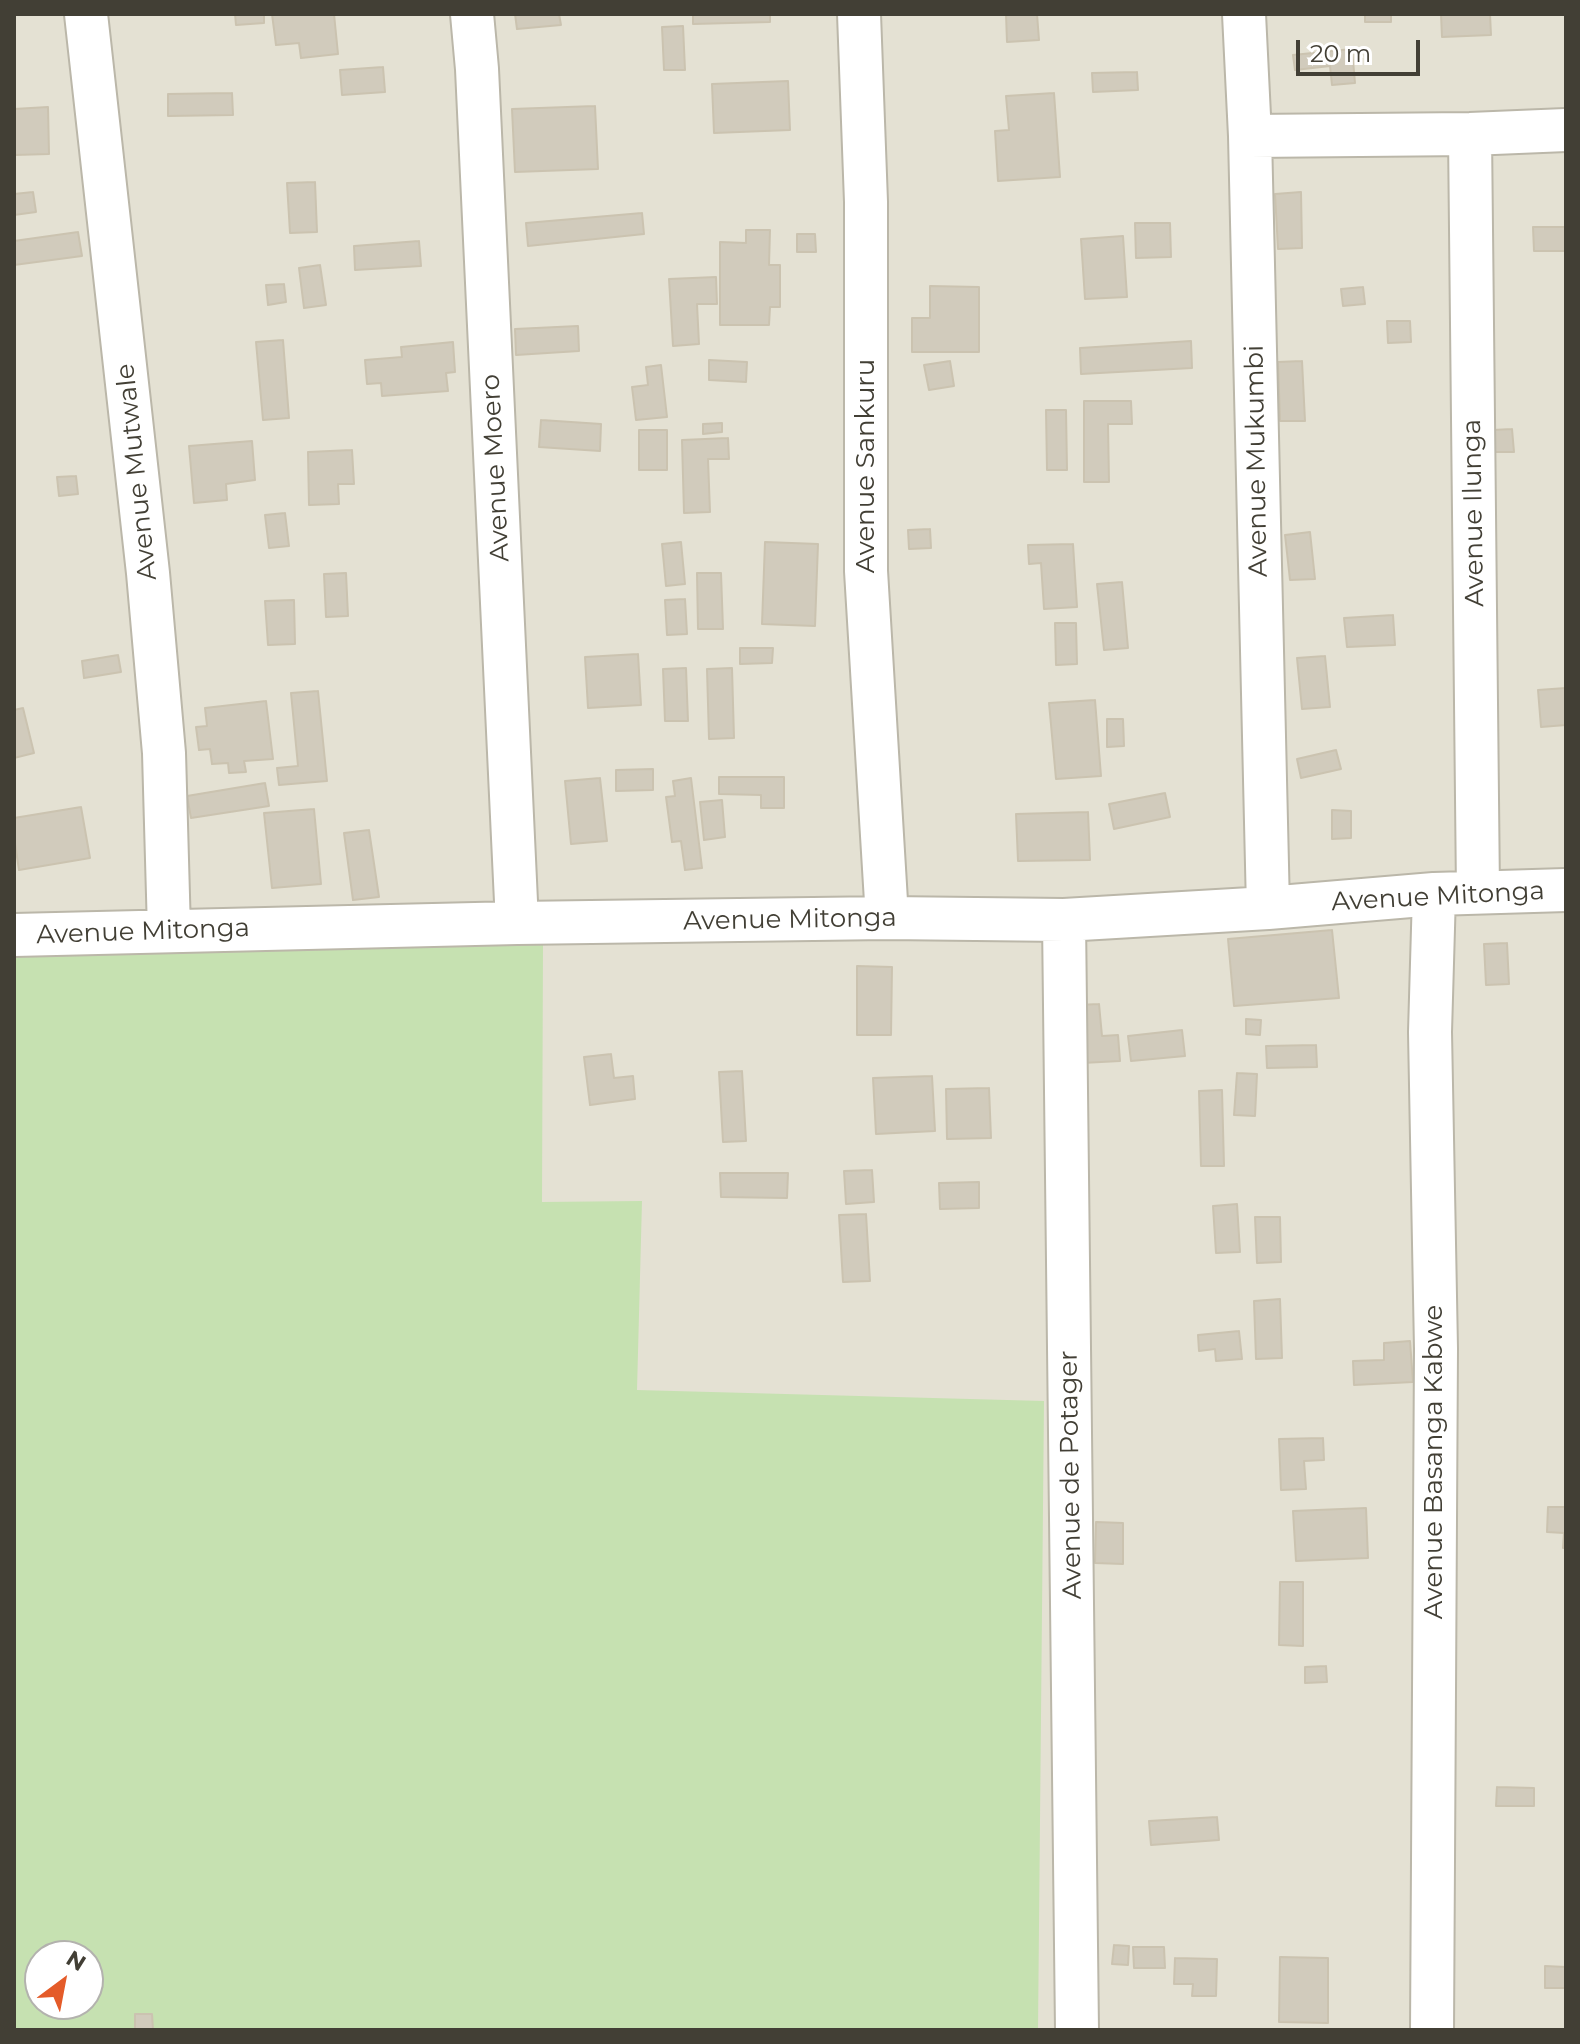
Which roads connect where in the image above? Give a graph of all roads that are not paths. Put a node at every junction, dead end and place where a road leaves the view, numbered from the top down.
1 (86, 14) edge
2 (472, 14) edge
3 (859, 14) edge
4 (1244, 14) edge
5 (1566, 130) edge
6 (1470, 134) junction
7 (1250, 136) junction
8 (1566, 890) edge
9 (1478, 892) junction
10 (1434, 894) junction
11 (1268, 908) junction
12 (887, 918) junction
13 (1064, 920) junction
14 (517, 923) junction
15 (169, 931) junction
16 (14, 935) edge
17 (1077, 2030) edge
18 (1432, 2030) edge

1 - 15 street, Avenue Mutwale
2 - 14 street, Avenue Moero
3 - 12 street, Avenue Sankuru
4 - 7 street, Avenue Mukumbi
5 - 6 street
6 - 7 street
6 - 9 street, Avenue Ilunga
7 - 11 street, Avenue Mukumbi
8 - 9 street, Avenue Mitonga
9 - 10 street, Avenue Mitonga
10 - 11 street, Avenue Mitonga
10 - 18 street, Avenue Basanga Kabwe
11 - 13 street, Avenue Mitonga
12 - 13 street, Avenue Mitonga
12 - 14 street, Avenue Mitonga
13 - 17 street, Avenue de Potager
14 - 15 street, Avenue Mitonga
15 - 16 street, Avenue Mitonga

